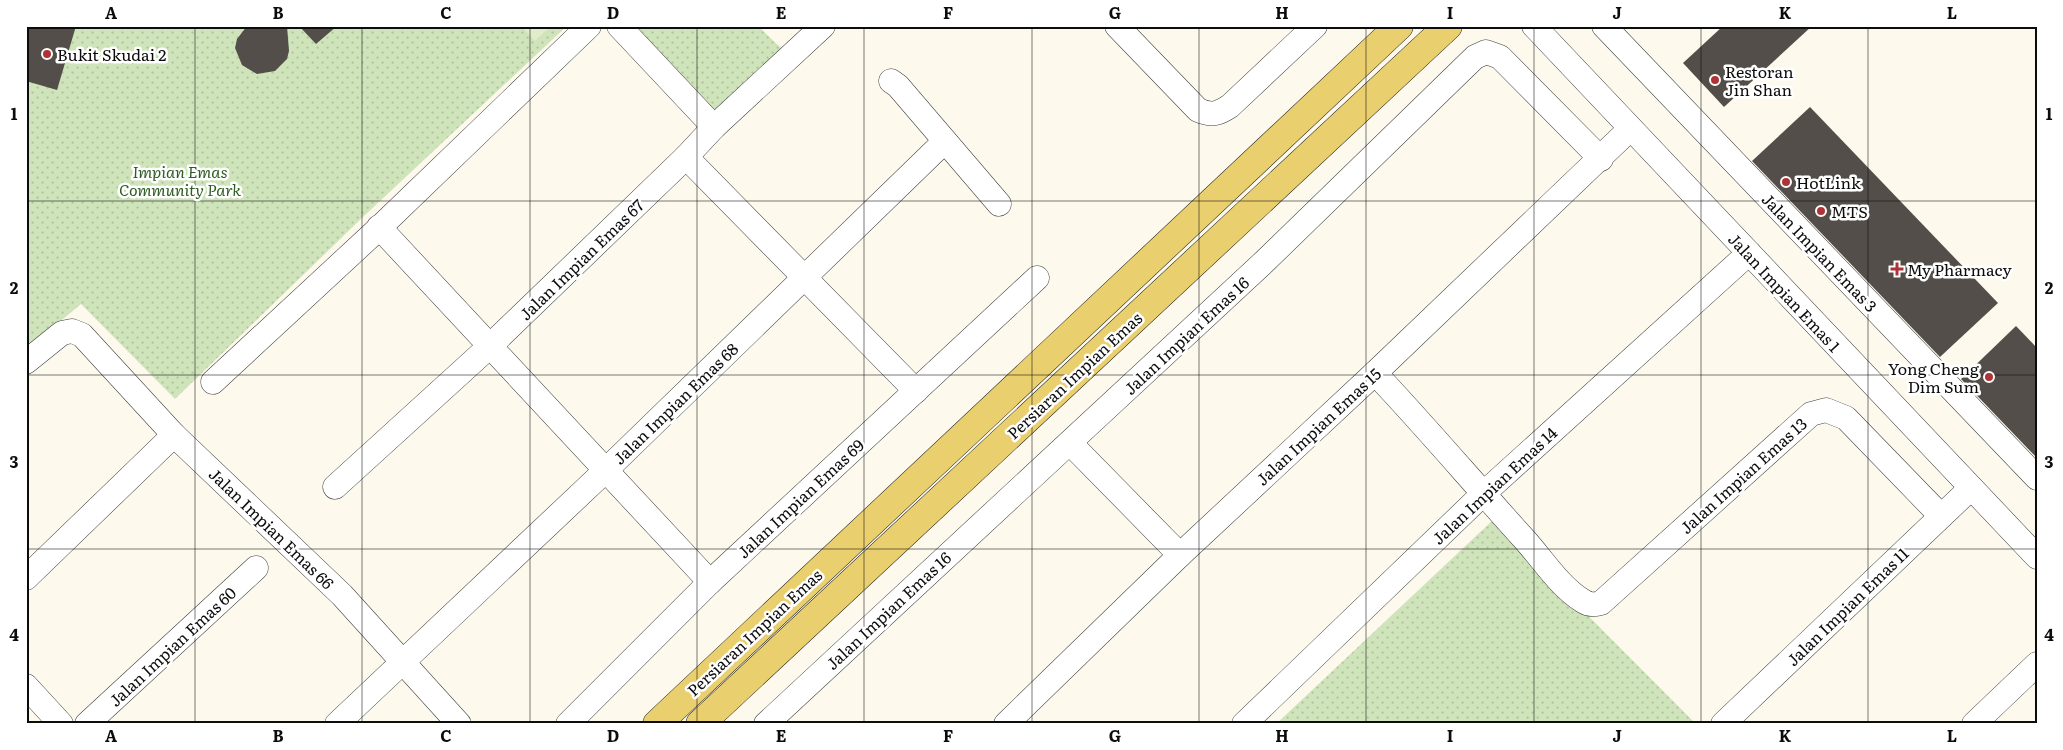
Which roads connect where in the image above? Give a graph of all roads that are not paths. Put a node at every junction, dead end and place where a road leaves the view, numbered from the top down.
1 (589, 26) edge
2 (619, 26) edge
3 (823, 26) edge
4 (1117, 26) edge
5 (1315, 26) edge
6 (1398, 26) edge
7 (1534, 26) edge
8 (1604, 26) edge
9 (1449, 28) edge
10 (891, 81) dead end
11 (714, 127) junction
12 (1630, 129) junction
13 (944, 142) junction
14 (686, 157) junction
15 (1601, 159) junction
16 (999, 204) dead end
17 (379, 227) junction
18 (1749, 253) junction
19 (804, 277) junction
20 (1037, 278) dead end
21 (490, 346) junction
22 (26, 362) edge
23 (1375, 373) junction
24 (213, 382) dead end
25 (916, 391) junction
26 (174, 435) junction
27 (1070, 443) junction
28 (606, 470) junction
29 (2037, 478) edge
30 (335, 487) dead end
31 (1971, 488) junction
32 (1482, 494) junction
33 (1941, 516) junction
34 (1180, 555) junction
35 (2037, 557) edge
36 (256, 568) dead end
37 (26, 578) edge
38 (710, 582) junction
39 (404, 662) junction
40 (2037, 664) edge
41 (26, 686) edge
42 (61, 724) edge
43 (87, 724) edge
44 (337, 724) edge
45 (459, 724) edge
46 (568, 724) edge
47 (657, 724) edge
48 (700, 724) edge
49 (766, 724) edge
50 (1006, 724) edge
51 (1244, 724) edge
52 (1723, 724) edge
53 (1974, 724) edge

1 - 17 street
2 - 11 street
3 - 11 street, Jalan Impian Emas 67
4 - 5 street
6 - 47 main road, Persiaran Impian Emas
7 - 12 street, Jalan Impian Emas 1
8 - 29 street, Jalan Impian Emas 3
9 - 48 main road, Persiaran Impian Emas
10 - 13 street
11 - 14 street, Jalan Impian Emas 67
12 - 15 street, Jalan Impian Emas 15
12 - 18 street, Jalan Impian Emas 1
13 - 16 street
13 - 19 street, Jalan Impian Emas 68
14 - 19 street
14 - 21 street, Jalan Impian Emas 67
15 - 23 street, Jalan Impian Emas 15
15 - 27 street, Jalan Impian Emas 16
17 - 21 street
17 - 24 street
18 - 31 street, Jalan Impian Emas 1
18 - 32 street, Jalan Impian Emas 14
19 - 25 street
19 - 28 street, Jalan Impian Emas 68
20 - 25 street, Jalan Impian Emas 69
21 - 28 street
21 - 30 street, Jalan Impian Emas 67
22 - 26 street, Jalan Impian Emas 66
23 - 32 street, Jalan Impian Emas 13
23 - 34 street, Jalan Impian Emas 15
25 - 38 street, Jalan Impian Emas 69
26 - 37 street
26 - 39 street, Jalan Impian Emas 66
27 - 34 street
27 - 49 street, Jalan Impian Emas 16
28 - 38 street
28 - 39 street, Jalan Impian Emas 68
31 - 33 street, Jalan Impian Emas 11
31 - 35 street, Jalan Impian Emas 1
32 - 33 street, Jalan Impian Emas 13
32 - 51 street, Jalan Impian Emas 14
33 - 52 street, Jalan Impian Emas 11
34 - 50 street, Jalan Impian Emas 15
36 - 43 street, Jalan Impian Emas 60
38 - 46 street, Jalan Impian Emas 69
39 - 44 street, Jalan Impian Emas 68
39 - 45 street, Jalan Impian Emas 66
40 - 53 street
41 - 42 street

